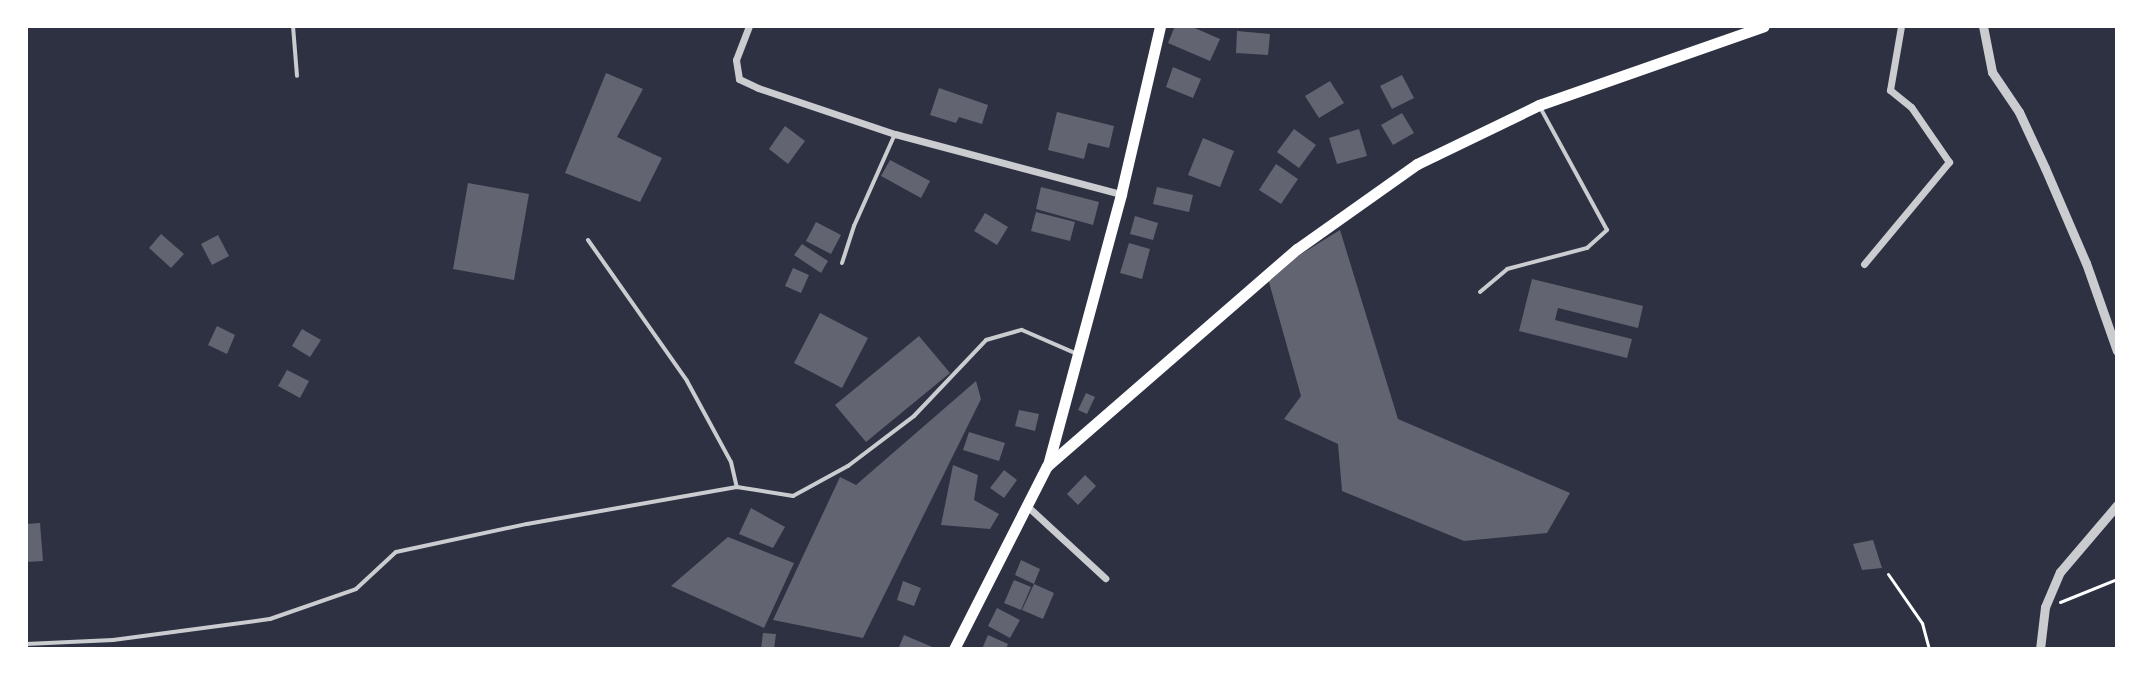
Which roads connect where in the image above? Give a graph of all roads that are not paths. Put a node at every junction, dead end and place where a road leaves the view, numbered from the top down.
1 (293, 26) edge
2 (749, 26) edge
3 (1160, 26) edge
4 (1764, 26) edge
5 (1901, 26) edge
6 (1983, 26) edge
7 (297, 76) dead end
8 (1539, 105) junction
9 (895, 134) junction
10 (1121, 194) junction
11 (588, 240) dead end
12 (842, 263) dead end
13 (1864, 264) dead end
14 (1480, 292) dead end
15 (2117, 351) edge
16 (1075, 353) junction
17 (1047, 466) junction
18 (737, 487) junction
19 (1026, 505) junction
20 (2117, 505) edge
21 (1105, 578) dead end
22 (26, 644) edge
23 (954, 649) edge
24 (2040, 649) edge

1 - 7 lane
2 - 9 street
3 - 10 main road
4 - 8 main road
5 - 13 street
6 - 15 street
8 - 14 lane
8 - 17 main road
9 - 10 street
9 - 12 lane
10 - 16 main road
11 - 18 lane
16 - 17 main road
16 - 18 lane
17 - 19 main road
18 - 22 lane
19 - 21 street
19 - 23 main road
20 - 24 street

